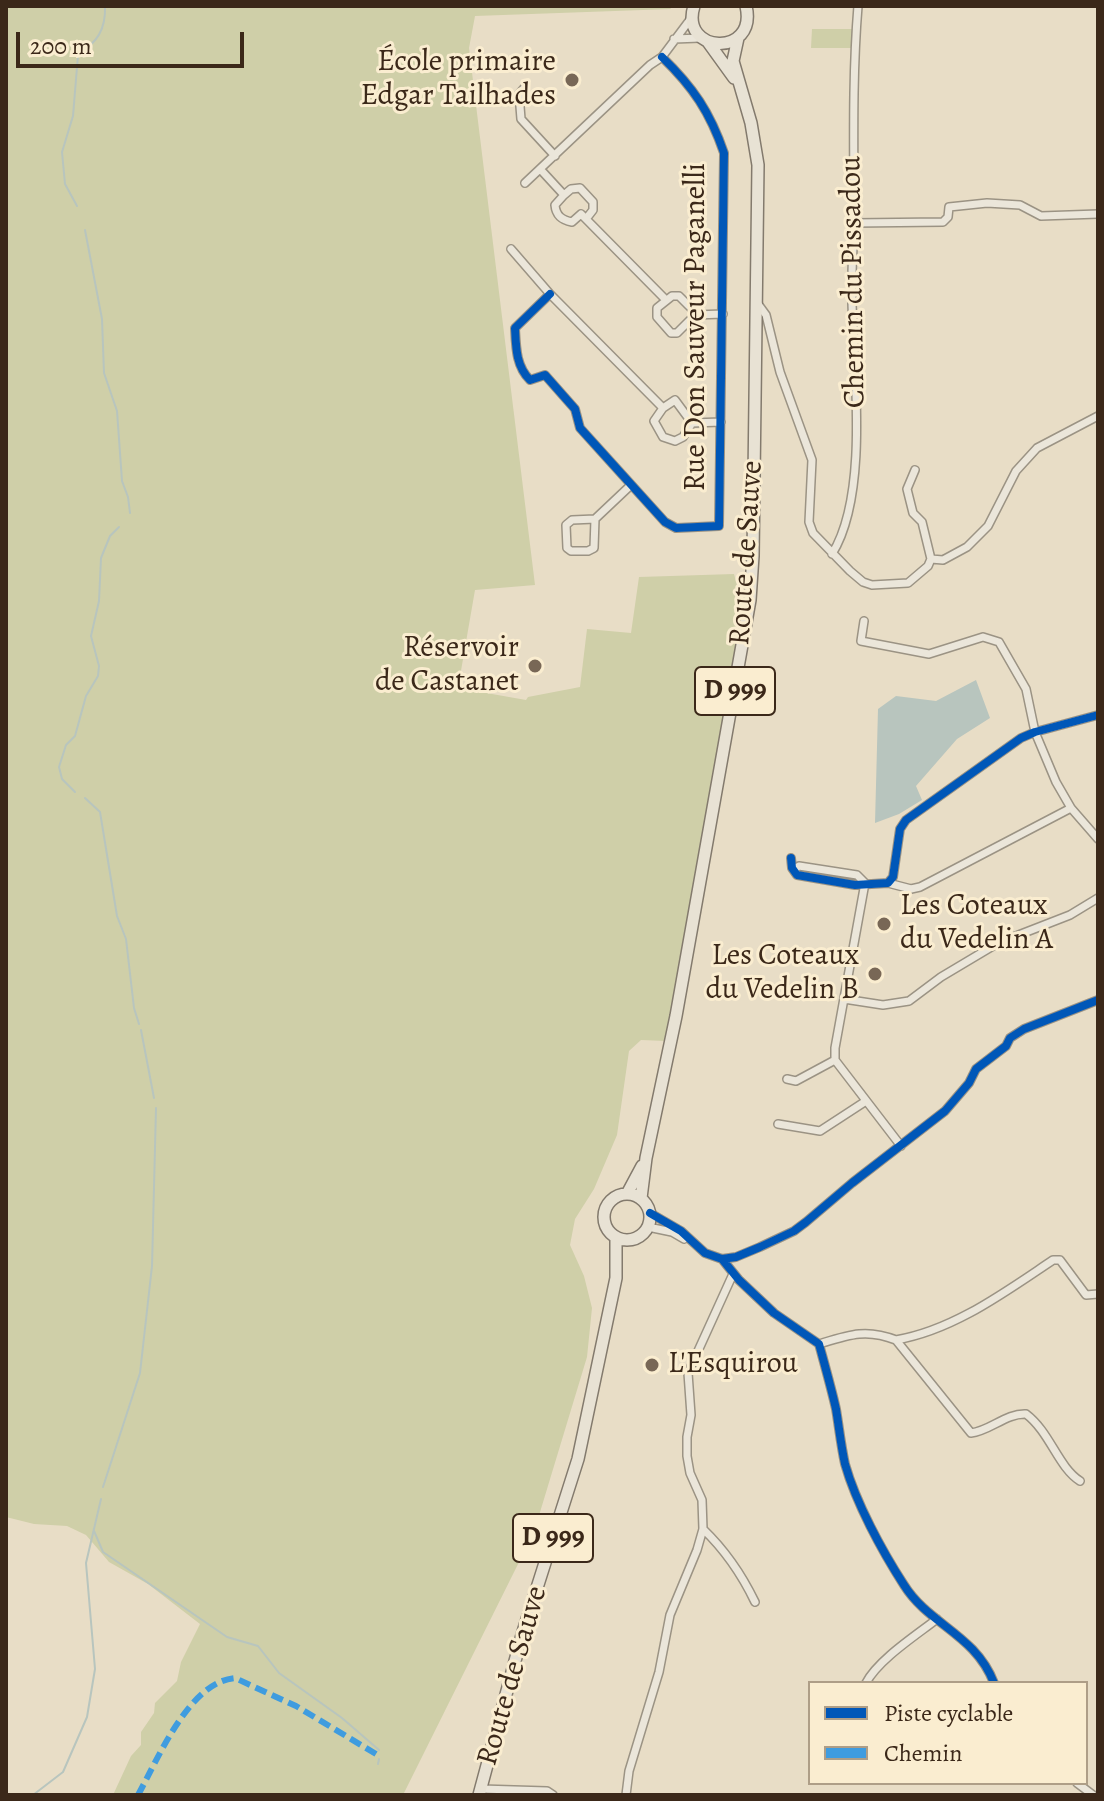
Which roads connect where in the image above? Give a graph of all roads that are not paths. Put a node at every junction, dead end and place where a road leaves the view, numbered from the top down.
1 (746, 6) edge
2 (858, 6) edge
3 (693, 12) edge
4 (738, 38) junction
5 (674, 39) junction
6 (705, 40) junction
7 (665, 60) junction
8 (739, 85) junction
9 (525, 87) dead end
10 (555, 156) junction
11 (541, 170) junction
12 (525, 183) dead end
13 (564, 195) junction
14 (1098, 214) edge
15 (586, 219) junction
16 (854, 223) junction
17 (511, 249) dead end
18 (550, 294) junction
19 (666, 300) junction
20 (757, 302) junction
21 (723, 314) junction
22 (695, 315) junction
23 (663, 408) junction
24 (1098, 416) edge
25 (721, 422) junction
26 (692, 423) junction
27 (915, 470) dead end
28 (631, 485) junction
29 (595, 519) junction
30 (832, 554) junction
31 (931, 559) junction
32 (864, 621) dead end
33 (1098, 715) edge
34 (1035, 732) junction
35 (1071, 808) junction
36 (1098, 839) edge
37 (791, 858) dead end
38 (865, 883) junction
39 (888, 883) junction
40 (1098, 898) edge
41 (844, 999) junction
42 (1098, 1000) edge
43 (835, 1060) junction
44 (787, 1079) dead end
45 (866, 1101) junction
46 (778, 1124) dead end
47 (901, 1146) junction
48 (646, 1158) junction
49 (627, 1194) junction
50 (641, 1198) junction
51 (650, 1213) junction
52 (648, 1227) junction
53 (616, 1237) junction
54 (635, 1238) junction
55 (696, 1246) junction
56 (722, 1259) junction
57 (733, 1274) junction
58 (616, 1278) junction
59 (1098, 1294) edge
60 (896, 1340) junction
61 (819, 1344) junction
62 (1080, 1481) dead end
63 (703, 1529) junction
64 (755, 1602) dead end
65 (937, 1619) junction
66 (867, 1681) edge
67 (993, 1681) edge
68 (480, 1792) edge
69 (553, 1795) edge
70 (626, 1795) edge

1 - 4 main road, Route de Sauve
2 - 16 street, Chemin du Pissadou
3 - 5 street
3 - 6 main road, Route de Sauve
4 - 6 main road
4 - 8 main road, Route de Sauve / D 999
5 - 6 street
5 - 7 street
6 - 8 main road, Route de Sauve / D 999
7 - 10 street
7 - 21 street, Rue Don Sauveur Paganelli
8 - 20 main road, Route de Sauve / D 999
9 - 10 street
10 - 11 street
11 - 12 street
11 - 13 street
13 - 15 street
13 - 15 street
14 - 16 street
15 - 19 street
16 - 30 street, Chemin du Pissadou
17 - 18 street
18 - 23 street
18 - 28 street, Rue Don Sauveur Paganelli
19 - 22 street
19 - 22 street
20 - 30 street
20 - 48 main road, Route de Sauve / D 999
21 - 22 street
21 - 25 street, Rue Don Sauveur Paganelli
23 - 26 street
23 - 26 street
24 - 31 street
25 - 26 street
25 - 28 street, Rue Don Sauveur Paganelli
27 - 31 street
28 - 29 street
29 - 29 street
30 - 31 street
32 - 34 street
33 - 34 street
34 - 35 street
34 - 39 street
35 - 36 street
35 - 39 street
37 - 38 street
38 - 39 street
38 - 41 street
40 - 41 street
41 - 43 street
42 - 47 street
43 - 44 street
43 - 45 street
45 - 46 street
45 - 47 street
47 - 56 street
48 - 49 main road, Route de Sauve / D 999
48 - 50 main road, Route de Sauve / D 999
49 - 50 main road
49 - 53 main road
50 - 51 main road
51 - 52 main road
51 - 55 street
52 - 54 main road
52 - 55 street
53 - 54 main road
53 - 58 main road, Route de Sauve / D 999
54 - 58 main road, Route de Sauve / D 999
55 - 56 street
56 - 57 street
57 - 61 street
57 - 63 street
58 - 68 main road, Route de Sauve / D 999
59 - 60 street
60 - 61 street
60 - 62 street
61 - 65 street
63 - 64 street
63 - 70 street
65 - 66 street
65 - 67 street
68 - 69 street

